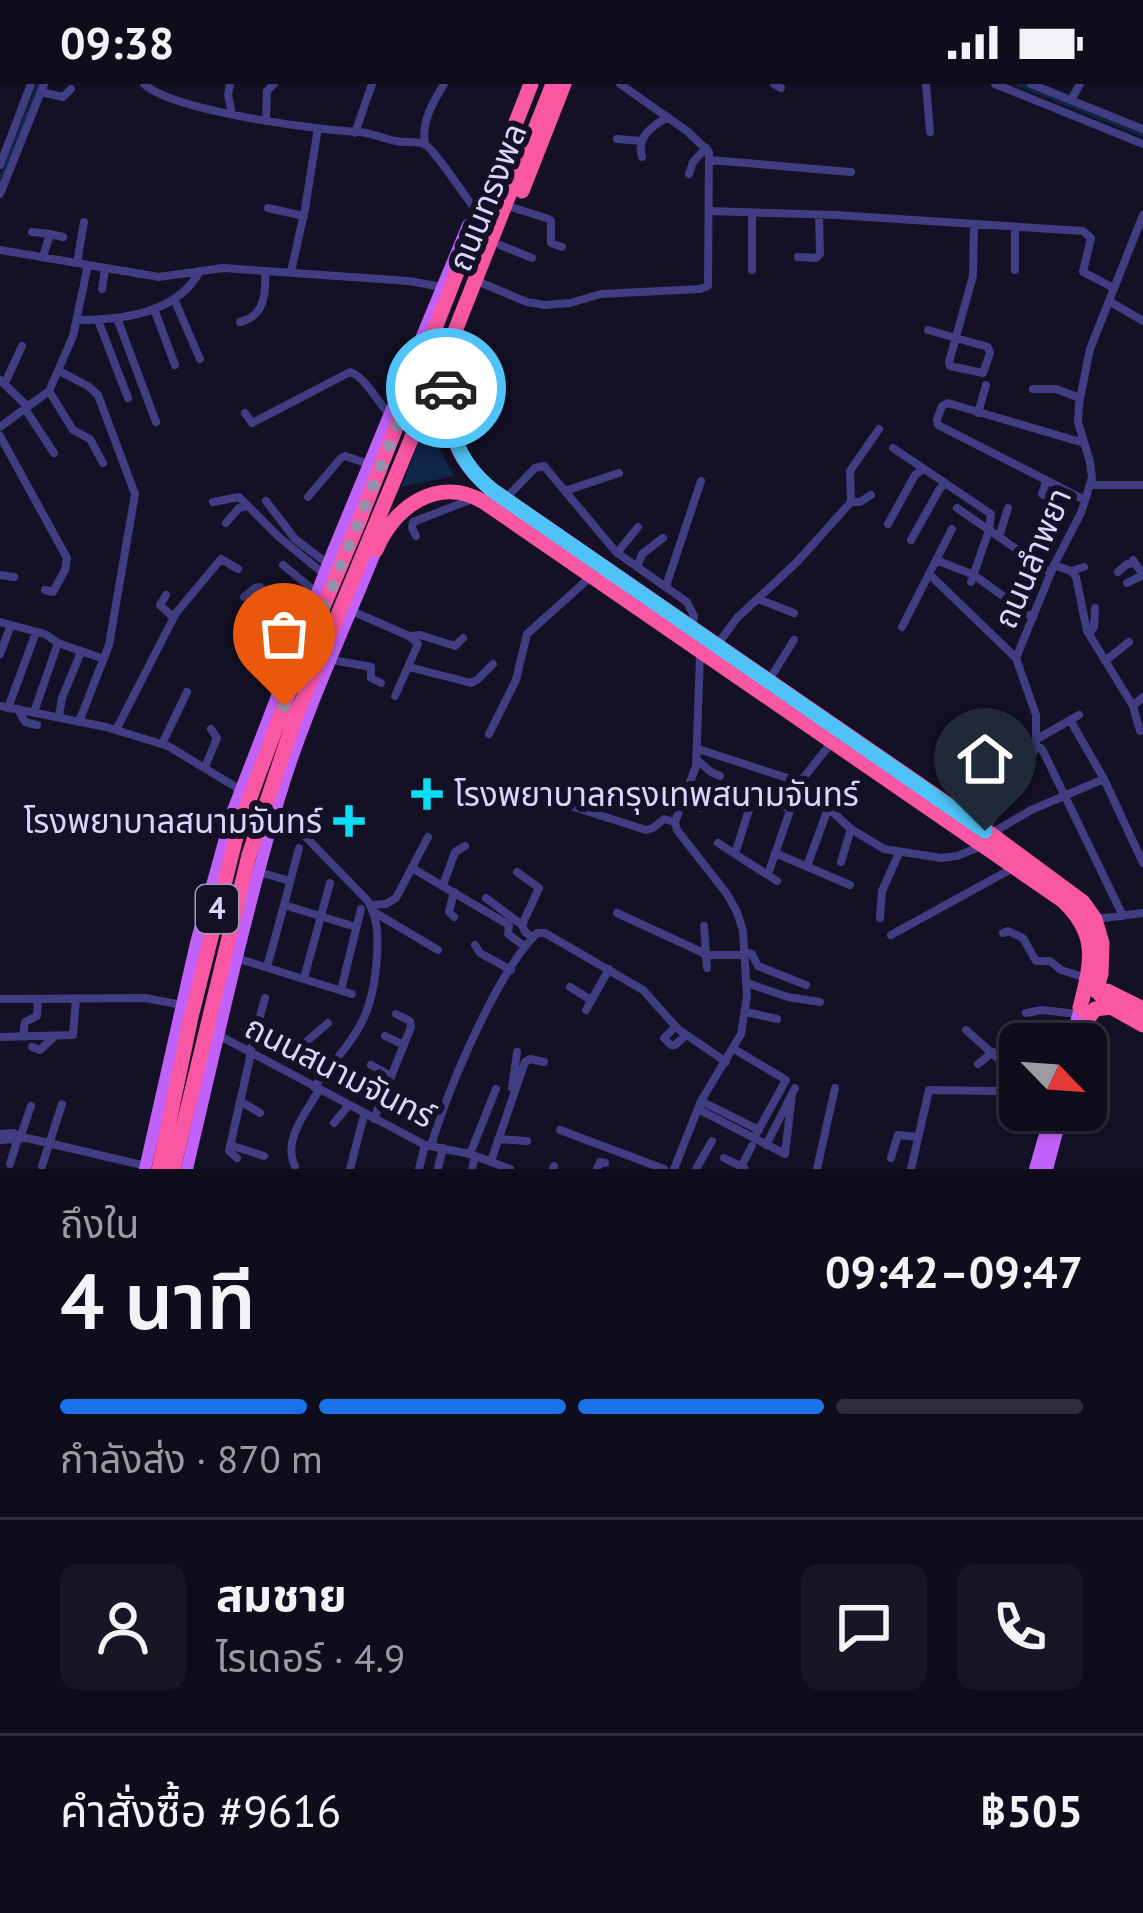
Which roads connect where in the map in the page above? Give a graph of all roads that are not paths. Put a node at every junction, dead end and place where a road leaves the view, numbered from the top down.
1 (31, 84) edge
2 (144, 84) edge
3 (230, 84) edge
4 (274, 84) edge
5 (372, 84) edge
6 (444, 84) edge
7 (532, 84) edge
8 (553, 84) edge
9 (564, 84) edge
10 (620, 84) edge
11 (926, 84) edge
12 (995, 84) edge
13 (1031, 84) edge
14 (1080, 84) edge
15 (43, 88) edge
16 (71, 89) dead end
17 (1071, 100) junction
18 (519, 113) junction
19 (232, 114) junction
20 (668, 117) junction
21 (266, 119) junction
22 (14, 128) junction
23 (318, 128) junction
24 (1, 129) edge
25 (1143, 129) edge
26 (930, 132) dead end
27 (356, 133) junction
28 (617, 140) dead end
29 (642, 141) junction
30 (424, 144) junction
31 (1143, 144) edge
32 (706, 148) junction
33 (642, 157) dead end
34 (710, 160) junction
35 (0, 165) edge
36 (851, 172) dead end
37 (688, 174) dead end
38 (0, 194) edge
39 (268, 208) dead end
40 (514, 208) junction
41 (475, 209) junction
42 (710, 211) junction
43 (752, 213) junction
44 (819, 215) junction
45 (304, 216) junction
46 (1142, 218) edge
47 (84, 222) dead end
48 (974, 224) junction
49 (1015, 227) junction
50 (710, 230) junction
51 (724, 230) dead end
52 (32, 232) dead end
53 (50, 234) junction
54 (63, 237) dead end
55 (500, 245) junction
56 (562, 247) dead end
57 (0, 250) edge
58 (43, 257) junction
59 (798, 257) dead end
60 (532, 258) dead end
61 (77, 263) junction
62 (88, 266) junction
63 (105, 268) junction
64 (201, 269) junction
65 (752, 270) dead end
66 (1015, 270) dead end
67 (265, 271) junction
68 (291, 272) junction
69 (484, 284) junction
70 (442, 287) junction
71 (102, 289) dead end
72 (1114, 289) junction
73 (174, 299) junction
74 (1109, 302) junction
75 (154, 309) junction
76 (117, 318) junction
77 (77, 320) junction
78 (98, 320) junction
79 (439, 320) junction
80 (240, 322) dead end
81 (1143, 322) edge
82 (928, 330) dead end
83 (464, 333) junction
84 (955, 338) junction
85 (22, 346) dead end
86 (131, 356) junction
87 (200, 359) dead end
88 (114, 361) junction
89 (176, 364) dead end
90 (58, 371) junction
91 (2, 382) edge
92 (415, 382) junction
93 (986, 385) dead end
94 (1033, 388) dead end
95 (49, 391) junction
96 (128, 398) dead end
97 (1081, 398) junction
98 (448, 399) junction
99 (27, 408) junction
100 (245, 413) dead end
101 (978, 413) junction
102 (389, 415) junction
103 (156, 422) dead end
104 (879, 429) dead end
105 (0, 432) edge
106 (1084, 444) junction
107 (893, 448) dead end
108 (54, 453) dead end
109 (103, 463) dead end
110 (374, 467) junction
111 (924, 469) junction
112 (619, 473) dead end
113 (700, 481) dead end
114 (1046, 482) junction
115 (945, 483) junction
116 (1090, 484) junction
117 (1143, 484) edge
118 (565, 490) junction
119 (433, 494) junction
120 (871, 495) dead end
121 (308, 497) dead end
122 (476, 497) junction
123 (1047, 497) dead end
124 (505, 499) junction
125 (1085, 500) junction
126 (266, 501) dead end
127 (214, 502) dead end
128 (851, 502) junction
129 (248, 506) junction
130 (957, 508) dead end
131 (1008, 508) dead end
132 (226, 523) dead end
133 (888, 524) dead end
134 (638, 527) dead end
135 (952, 529) dead end
136 (989, 530) junction
137 (416, 536) dead end
138 (999, 537) junction
139 (663, 538) dead end
140 (911, 540) dead end
141 (351, 541) junction
142 (375, 553) junction
143 (616, 553) junction
144 (936, 560) junction
145 (283, 565) dead end
146 (1084, 566) dead end
147 (238, 568) dead end
148 (638, 568) junction
149 (326, 569) junction
150 (1052, 569) junction
151 (1071, 571) junction
152 (1118, 572) dead end
153 (929, 574) junction
154 (0, 575) edge
155 (1143, 575) edge
156 (14, 578) dead end
157 (598, 578) junction
158 (973, 579) junction
159 (1127, 583) dead end
160 (666, 586) junction
161 (45, 590) dead end
162 (317, 593) junction
163 (166, 595) dead end
164 (244, 597) dead end
165 (758, 599) junction
166 (1094, 608) dead end
167 (352, 611) junction
168 (794, 613) dead end
169 (173, 617) junction
170 (1033, 618) junction
171 (0, 622) edge
172 (305, 623) junction
173 (11, 625) junction
174 (902, 627) dead end
175 (692, 629) junction
176 (36, 632) junction
177 (1089, 634) junction
178 (409, 636) junction
179 (463, 638) dead end
180 (794, 640) dead end
181 (1130, 642) dead end
182 (58, 643) junction
183 (709, 648) junction
184 (81, 652) junction
185 (0, 654) edge
186 (104, 658) junction
187 (1016, 658) junction
188 (332, 660) junction
189 (1105, 661) junction
190 (493, 664) dead end
191 (409, 668) junction
192 (768, 682) junction
193 (381, 683) dead end
194 (187, 692) dead end
195 (278, 694) junction
196 (395, 696) dead end
197 (1143, 697) edge
198 (1132, 706) junction
199 (9, 708) edge
200 (34, 712) junction
201 (59, 717) junction
202 (79, 722) junction
203 (37, 725) dead end
204 (211, 729) dead end
205 (116, 730) junction
206 (1140, 731) edge
207 (489, 734) dead end
208 (836, 736) junction
209 (162, 744) junction
210 (1036, 744) junction
211 (697, 755) junction
212 (206, 767) junction
213 (720, 776) dead end
214 (1104, 779) junction
215 (800, 782) junction
216 (240, 789) junction
217 (1065, 796) junction
218 (558, 802) dead end
219 (682, 802) junction
220 (829, 806) junction
221 (701, 808) dead end
222 (790, 808) junction
223 (276, 812) junction
224 (675, 822) junction
225 (851, 829) junction
226 (237, 833) junction
227 (428, 837) dead end
228 (984, 838) junction
229 (718, 843) dead end
230 (465, 846) dead end
231 (299, 848) dead end
232 (776, 853) junction
233 (898, 853) junction
234 (735, 854) junction
235 (841, 862) dead end
236 (1143, 863) edge
237 (807, 866) junction
238 (1015, 867) junction
239 (412, 868) junction
240 (259, 872) junction
241 (517, 872) dead end
242 (290, 881) junction
243 (330, 883) dead end
244 (442, 885) junction
245 (850, 885) dead end
246 (454, 892) junction
247 (486, 898) dead end
248 (284, 905) junction
249 (369, 909) junction
250 (617, 913) dead end
251 (1143, 913) edge
252 (322, 916) junction
253 (1123, 916) junction
254 (454, 917) dead end
255 (880, 918) dead end
256 (1095, 919) junction
257 (521, 925) junction
258 (704, 926) dead end
259 (356, 927) junction
260 (1003, 933) dead end
261 (891, 935) dead end
262 (532, 937) junction
263 (475, 945) dead end
264 (525, 946) junction
265 (438, 950) dead end
266 (706, 954) junction
267 (745, 954) junction
268 (236, 958) junction
269 (266, 967) junction
270 (707, 968) dead end
271 (608, 969) junction
272 (511, 970) junction
273 (304, 978) junction
274 (1094, 979) junction
275 (746, 982) junction
276 (806, 985) dead end
277 (570, 987) dead end
278 (340, 990) junction
279 (352, 994) dead end
280 (265, 998) dead end
281 (0, 999) edge
282 (38, 999) junction
283 (76, 999) junction
284 (591, 1000) junction
285 (1113, 1000) junction
286 (820, 1002) dead end
287 (182, 1005) junction
288 (1143, 1009) edge
289 (586, 1010) dead end
290 (746, 1012) junction
291 (1026, 1013) dead end
292 (396, 1014) dead end
293 (1082, 1014) junction
294 (777, 1019) dead end
295 (328, 1023) dead end
296 (1079, 1023) edge
297 (1143, 1025) edge
298 (215, 1028) junction
299 (671, 1030) dead end
300 (966, 1030) dead end
301 (686, 1034) junction
302 (256, 1035) junction
303 (23, 1036) junction
304 (55, 1036) junction
305 (385, 1036) dead end
306 (0, 1037) edge
307 (404, 1045) junction
308 (32, 1047) dead end
309 (734, 1049) junction
310 (517, 1052) dead end
311 (993, 1052) junction
312 (251, 1053) junction
313 (999, 1059) edge
314 (726, 1061) junction
315 (544, 1062) dead end
316 (978, 1064) dead end
317 (371, 1065) dead end
318 (391, 1076) junction
319 (316, 1088) junction
320 (835, 1088) dead end
321 (496, 1089) dead end
322 (999, 1090) edge
323 (512, 1096) junction
324 (240, 1101) junction
325 (62, 1104) dead end
326 (699, 1105) junction
327 (31, 1106) dead end
328 (348, 1106) junction
329 (260, 1113) dead end
330 (369, 1117) junction
331 (334, 1123) dead end
332 (560, 1130) dead end
333 (1046, 1131) edge
334 (1057, 1131) edge
335 (0, 1137) edge
336 (918, 1137) junction
337 (19, 1138) junction
338 (755, 1138) junction
339 (498, 1139) junction
340 (527, 1141) dead end
341 (712, 1141) dead end
342 (50, 1143) junction
343 (230, 1145) junction
344 (766, 1145) junction
345 (428, 1146) junction
346 (443, 1148) junction
347 (473, 1155) junction
348 (264, 1156) dead end
349 (237, 1158) dead end
350 (724, 1158) dead end
351 (891, 1158) dead end
352 (491, 1161) junction
353 (10, 1164) dead end
354 (42, 1166) dead end
355 (295, 1166) edge
356 (164, 1168) edge
357 (438, 1168) edge
358 (742, 1168) edge
359 (349, 1169) edge
360 (419, 1169) edge
361 (472, 1169) edge
362 (509, 1169) edge
363 (664, 1169) edge
364 (674, 1169) edge
365 (696, 1169) edge
366 (817, 1169) edge
367 (911, 1169) edge
368 (1035, 1169) edge
369 (1047, 1169) edge

1 - 22 street
2 - 19 street
3 - 19 street
4 - 21 street
5 - 27 street
6 - 30 street
7 - 18 highway, 4
8 - 298 highway, 4
9 - 40 highway, ถนนทรงพล
10 - 20 street
11 - 26 street
12 - 31 street
13 - 17 street
14 - 17 street
15 - 16 street
15 - 38 street
17 - 25 street
18 - 41 main road, 4
18 - 79 highway, 4
19 - 21 street
20 - 29 street
20 - 32 street
21 - 23 street
22 - 24 street
22 - 35 street
23 - 27 street
23 - 45 street
27 - 30 street
28 - 29 street
29 - 33 street
30 - 41 street
32 - 34 street
32 - 37 street
34 - 36 street
34 - 42 street
39 - 45 street
40 - 55 highway, ถนนทรงพล
40 - 56 street
41 - 70 main road, 4
42 - 43 street
42 - 50 street
43 - 44 street
43 - 65 street
44 - 48 street
44 - 59 street
45 - 68 street
46 - 72 street, ถนนลำพยา
47 - 61 street
48 - 49 street
48 - 84 street
49 - 66 street
49 - 72 street
50 - 51 street
50 - 69 street
52 - 53 street
53 - 54 street
53 - 58 street
55 - 60 street
55 - 69 highway, ถนนทรงพล
57 - 58 street
58 - 61 street
61 - 62 street
62 - 63 street
62 - 77 street
63 - 64 street
63 - 71 street
64 - 67 street
64 - 73 street
67 - 68 street
67 - 80 street
68 - 70 street
69 - 83 highway, ถนนทรงพล
70 - 102 main road, 4
72 - 74 street, ถนนลำพยา
73 - 75 street
73 - 87 street
74 - 81 street
74 - 97 street, ถนนลำพยา
75 - 76 street
75 - 89 street
76 - 78 street
76 - 86 street
77 - 78 street
77 - 90 street
78 - 88 street
79 - 83 highway
79 - 92 highway, 4
82 - 84 street
83 - 98 highway, ถนนทรงพล
84 - 84 street
85 - 91 street
86 - 88 street
86 - 103 street
88 - 96 street
90 - 95 street
90 - 186 street
91 - 99 street
92 - 98 highway
92 - 110 highway, 4
93 - 101 street
94 - 97 street
95 - 99 street
95 - 109 street
97 - 106 street, ถนนลำพยา
98 - 124 highway, ถนนทรงพล
99 - 105 street
99 - 108 street
100 - 102 street
101 - 106 street
101 - 114 street
102 - 110 main road, 4
104 - 128 street
105 - 161 street
106 - 116 street, ถนนลำพยา
107 - 111 street
110 - 119 highway, ถนนทรงพล
110 - 121 street
110 - 141 highway, 4
110 - 149 main road, 4
111 - 115 street
111 - 133 street
112 - 118 street
113 - 160 street
114 - 123 street
114 - 125 street
115 - 136 street
115 - 140 street
116 - 117 street
116 - 125 street, ถนนลำพยา
118 - 124 street
118 - 143 street
119 - 122 highway, ถนนทรงพล
119 - 142 highway
120 - 128 street
122 - 137 street
122 - 157 highway, ถนนทรงพล
124 - 157 highway, ถนนทรงพล
125 - 150 street, ถนนลำพยา
126 - 149 street
127 - 129 street
128 - 165 street
129 - 132 street
129 - 149 street
130 - 136 street
131 - 138 street
134 - 143 street
135 - 144 street
136 - 138 street
136 - 158 street
138 - 150 street
139 - 148 street
141 - 142 highway
141 - 226 highway, 4
142 - 167 main road, 4
143 - 148 street
144 - 153 street
144 - 158 street
145 - 162 street
146 - 151 street
147 - 169 street
148 - 160 street
149 - 162 main road, 4
150 - 151 street
150 - 170 street, ถนนลำพยา
151 - 177 street
152 - 155 street
153 - 174 street
153 - 187 street
154 - 156 street
155 - 159 street
157 - 175 highway, ถนนทรงพล
157 - 183 highway, ถนนทรงพล
157 - 207 street
158 - 170 street
160 - 175 street
162 - 172 main road, 4
163 - 169 street
164 - 172 street
165 - 168 street
165 - 183 street
166 - 177 street
167 - 178 street
167 - 188 main road, 4
169 - 205 street
170 - 187 street, ถนนลำพยา
171 - 173 street
172 - 195 main road, 4
173 - 176 street
173 - 185 street
175 - 183 highway, ถนนทรงพล
176 - 182 street
176 - 199 street
177 - 189 street
178 - 179 street
178 - 191 street
180 - 192 street
181 - 189 street
182 - 184 street
182 - 200 street
183 - 192 highway, ถนนทรงพล
183 - 208 highway, ถนนทรงพล
183 - 211 street
184 - 186 street
184 - 201 street
186 - 202 street
187 - 210 street, ถนนลำพยา
188 - 193 street
188 - 223 main road, 4
189 - 198 street
190 - 191 street
191 - 196 street
192 - 208 highway, ถนนทรงพล
194 - 209 street
195 - 216 main road, 4
195 - 226 highway
197 - 198 street
198 - 206 street
199 - 200 street
199 - 203 street
200 - 201 street
201 - 202 street
202 - 205 street
204 - 212 street
205 - 209 street
208 - 215 street
208 - 228 highway, ถนนทรงพล
209 - 212 street
210 - 214 street
210 - 217 street, ถนนลำพยา
210 - 228 street
211 - 213 street
211 - 215 street
211 - 219 street
212 - 216 street
214 - 217 street
214 - 236 street
215 - 220 street
215 - 222 street
216 - 287 main road, 4
217 - 228 street
217 - 253 street, ถนนลำพยา
218 - 224 street
219 - 221 street
219 - 224 street
220 - 225 street
220 - 237 street
222 - 232 street
222 - 234 street
223 - 240 main road, 4
223 - 249 street
224 - 267 street
225 - 233 street
225 - 235 street
226 - 356 highway, 4
227 - 239 street
228 - 233 street
228 - 238 highway, ถนนทรงพล
228 - 256 highway, ถนนทรงพล
229 - 234 street
230 - 244 street
231 - 242 street
232 - 234 street
232 - 237 street
233 - 255 street
237 - 245 street
238 - 261 street
238 - 274 highway, ถนนทรงพล
239 - 244 street
239 - 249 street
240 - 242 street
240 - 268 main road, 4
241 - 257 street
242 - 248 street
243 - 252 street
244 - 246 street
246 - 254 street
246 - 264 street
247 - 257 street
248 - 252 street
248 - 269 street
249 - 259 street
249 - 265 street
249 - 319 street
250 - 266 street
251 - 253 street
252 - 259 street
252 - 273 street
253 - 256 street
256 - 274 highway
257 - 262 street
258 - 266 street
259 - 278 street
260 - 274 street
262 - 264 street
262 - 271 street
263 - 272 street
264 - 272 street
266 - 267 street
266 - 270 street
267 - 275 street
267 - 276 street
268 - 269 street
268 - 298 main road, 4
269 - 273 street
271 - 284 street
271 - 301 street
272 - 345 street
273 - 278 street
274 - 285 highway
274 - 293 highway
275 - 286 street
275 - 290 street
277 - 284 street
278 - 279 street
280 - 302 street
281 - 282 street
282 - 283 street
282 - 303 street
283 - 287 street
283 - 304 street
284 - 289 street
285 - 288 highway
285 - 293 highway
285 - 297 highway
287 - 356 main road, 4
290 - 294 street
290 - 309 street
291 - 293 street
292 - 307 street
293 - 296 main road
295 - 302 street
298 - 312 street, ถนนสนามจันทร์
298 - 356 highway, 4
299 - 301 street
300 - 311 street
301 - 314 street
302 - 312 street
303 - 304 street
303 - 306 street
304 - 308 street
305 - 307 street
307 - 318 street
309 - 314 street
309 - 338 street
310 - 323 street
311 - 313 street
311 - 316 street
312 - 319 street, ถนนสนามจันทร์
312 - 324 street
314 - 326 street
315 - 323 street
317 - 318 street
318 - 330 street
319 - 328 street, ถนนสนามจันทร์
319 - 355 street
320 - 366 street
321 - 347 street
322 - 336 street
323 - 339 street
324 - 329 street
324 - 343 street
325 - 342 street
326 - 338 street
326 - 364 street
327 - 337 street
328 - 330 street, ถนนสนามจันทร์
328 - 331 street
330 - 345 street, ถนนสนามจันทร์
330 - 359 street
332 - 363 street
333 - 368 main road
334 - 369 main road
335 - 337 street
336 - 351 street
336 - 367 street
337 - 342 street
337 - 353 street
338 - 344 street
338 - 358 street
339 - 340 street
339 - 352 street
341 - 365 street
342 - 354 street
342 - 356 street
343 - 348 street
343 - 349 street
344 - 344 street
345 - 346 street, ถนนสนามจันทร์
345 - 360 street
346 - 347 street, ถนนสนามจันทร์
346 - 357 street
347 - 352 street, ถนนสนามจันทร์
347 - 361 street
350 - 358 street
352 - 362 street, ถนนสนามจันทร์

